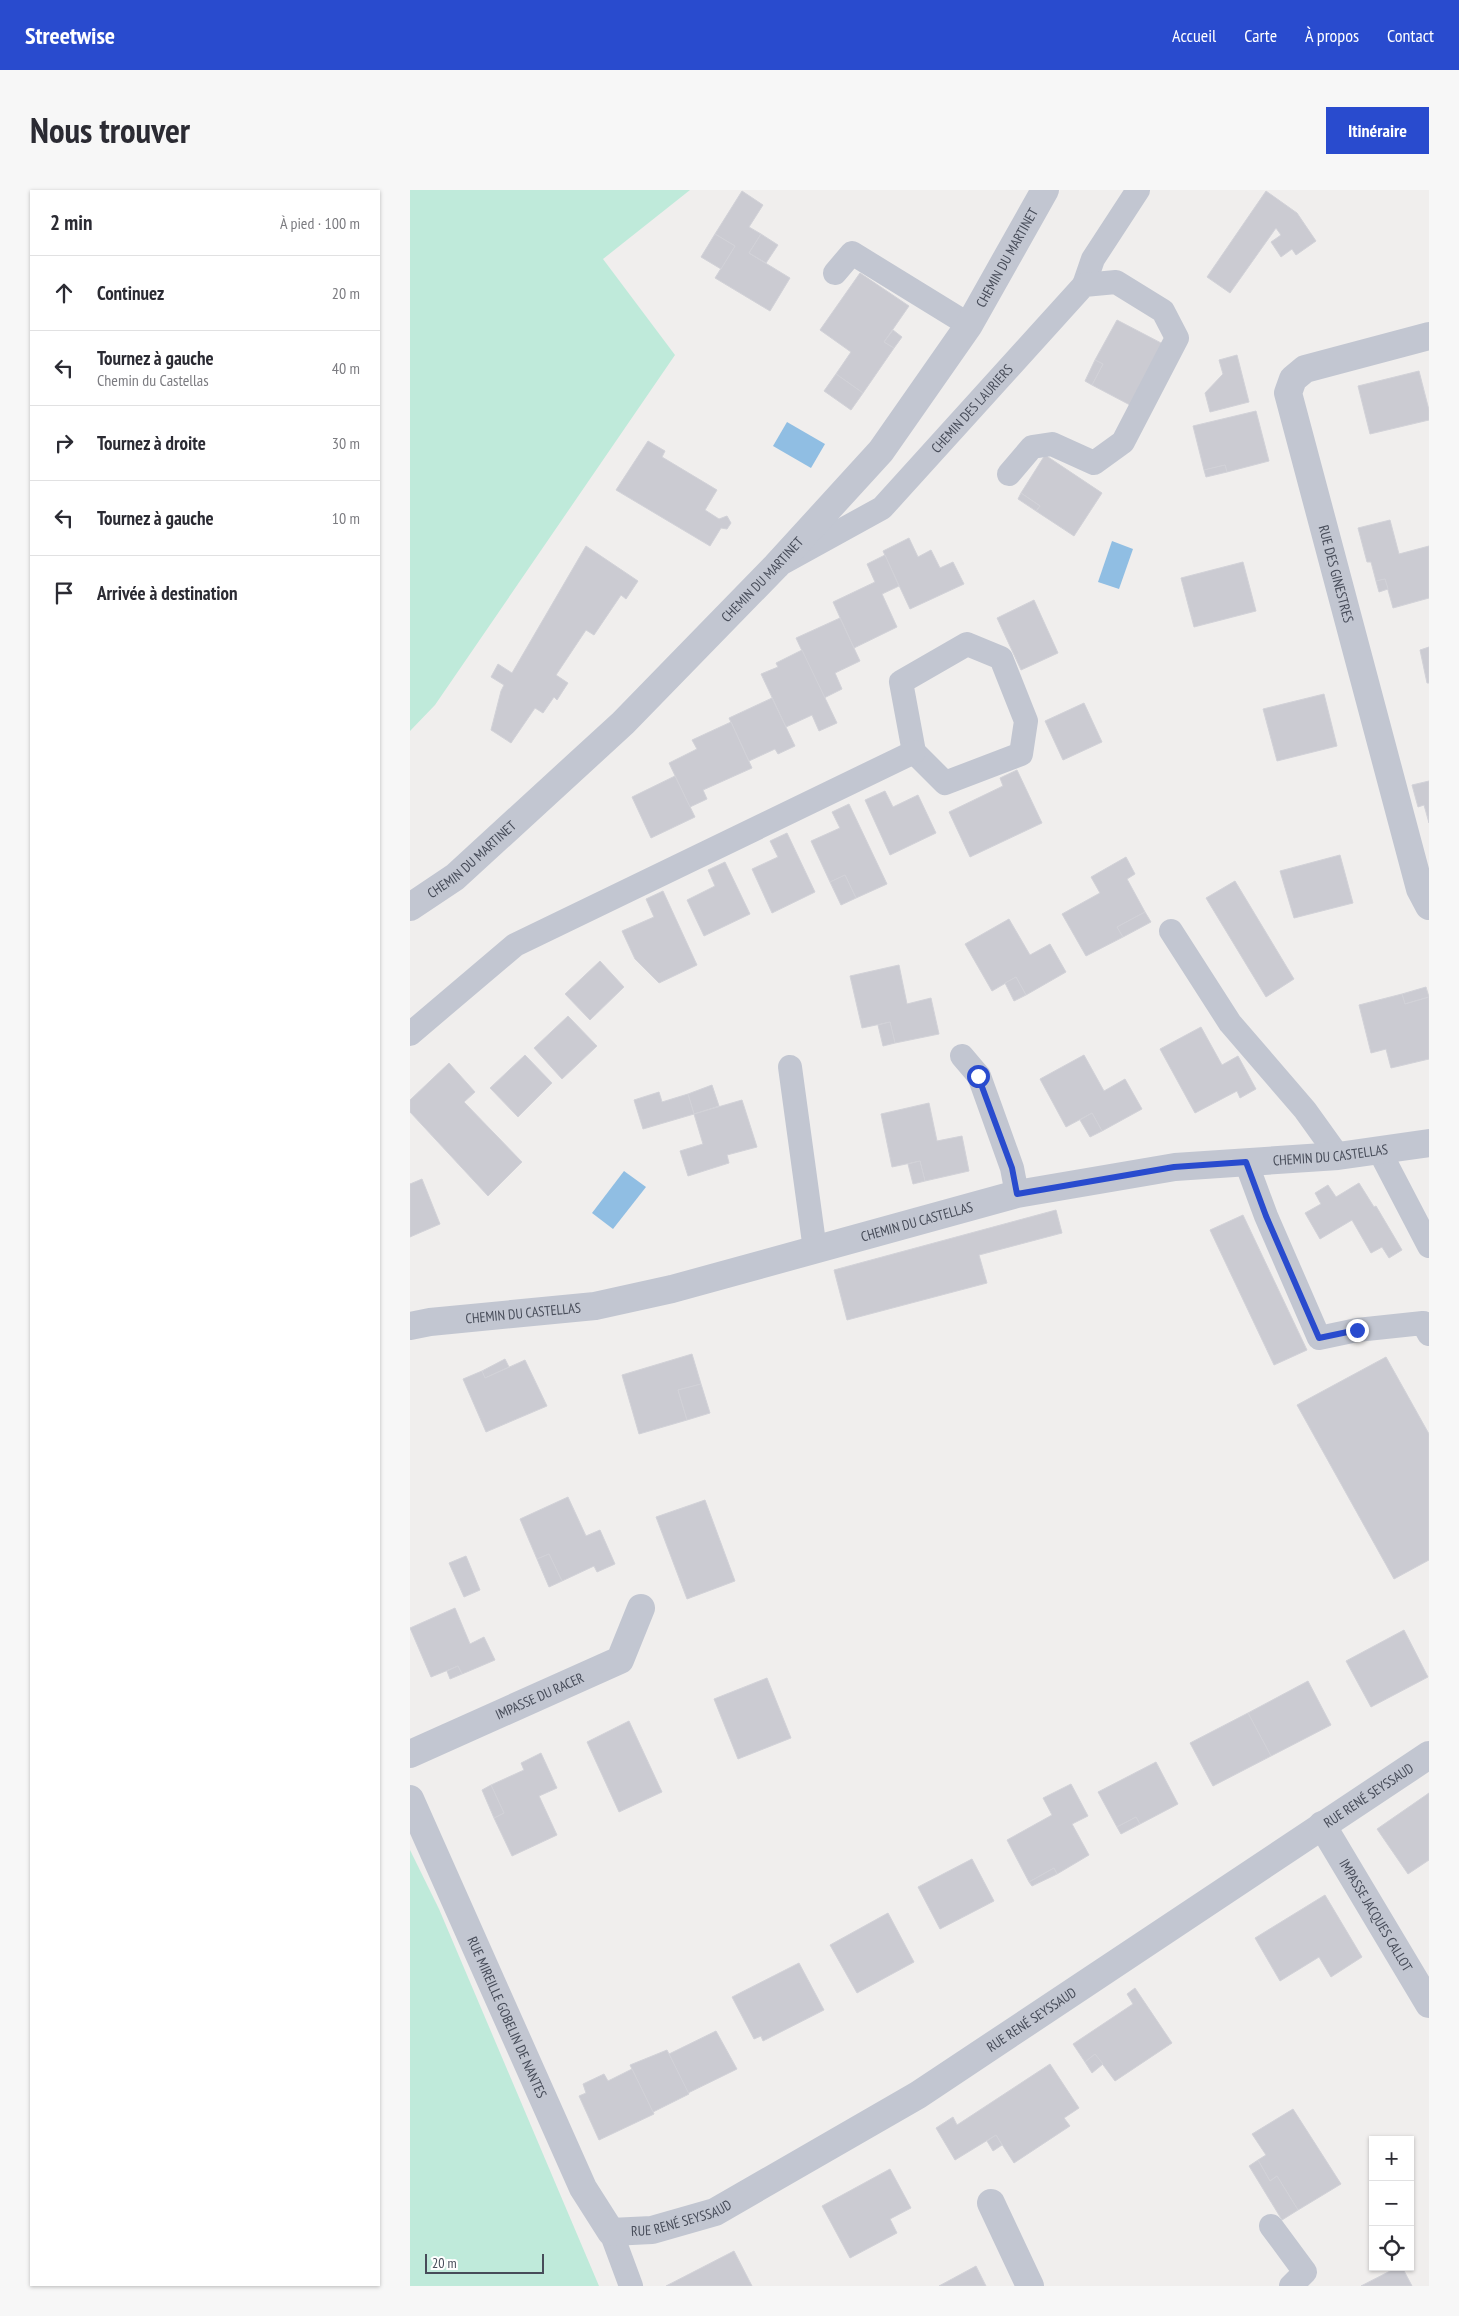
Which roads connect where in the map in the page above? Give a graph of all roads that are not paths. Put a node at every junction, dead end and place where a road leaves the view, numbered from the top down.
1 (1138, 190) edge
2 (1044, 191) edge
3 (835, 273) dead end
4 (1084, 285) junction
5 (969, 325) junction
6 (1429, 336) edge
7 (1009, 474) dead end
8 (776, 566) junction
9 (914, 752) junction
10 (1429, 906) edge
11 (410, 907) edge
12 (1171, 931) dead end
13 (410, 1034) edge
14 (962, 1056) dead end
15 (790, 1067) dead end
16 (1429, 1143) edge
17 (1380, 1152) junction
18 (1338, 1156) junction
19 (1246, 1162) junction
20 (1017, 1194) junction
21 (1429, 1246) edge
22 (814, 1250) junction
23 (410, 1326) edge
24 (1429, 1334) edge
25 (641, 1608) dead end
26 (410, 1754) edge
27 (1429, 1754) edge
28 (410, 1799) edge
29 (1322, 1825) junction
30 (1429, 2004) edge
31 (991, 2203) dead end
32 (1271, 2226) dead end
33 (611, 2232) junction
34 (631, 2286) edge
35 (1030, 2286) edge
36 (1291, 2286) edge

1 - 4 lane
2 - 5 street, CHEMIN DU MARTINET
3 - 5 lane
4 - 7 lane
4 - 8 lane, CHEMIN DES LAURIERS
5 - 8 street, CHEMIN DU MARTINET
6 - 10 street, RUE DES GINESTRES
8 - 11 street, CHEMIN DU MARTINET
9 - 9 lane
9 - 13 lane
12 - 18 lane
14 - 20 lane
15 - 22 lane
16 - 17 street, CHEMIN DU CASTELLAS
17 - 18 street, CHEMIN DU CASTELLAS
17 - 21 lane
18 - 19 street, CHEMIN DU CASTELLAS
19 - 20 street, CHEMIN DU CASTELLAS
19 - 24 lane
20 - 22 street, CHEMIN DU CASTELLAS
22 - 23 street, CHEMIN DU CASTELLAS
25 - 26 street, IMPASSE DU RACER
27 - 29 street, RUE RENÉ SEYSSAUD
28 - 33 street, RUE MIREILLE GOBELIN DE NANTES
29 - 30 street, IMPASSE JACQUES CALLOT
29 - 33 street, RUE RENÉ SEYSSAUD
31 - 35 street
32 - 36 lane
33 - 34 lane

